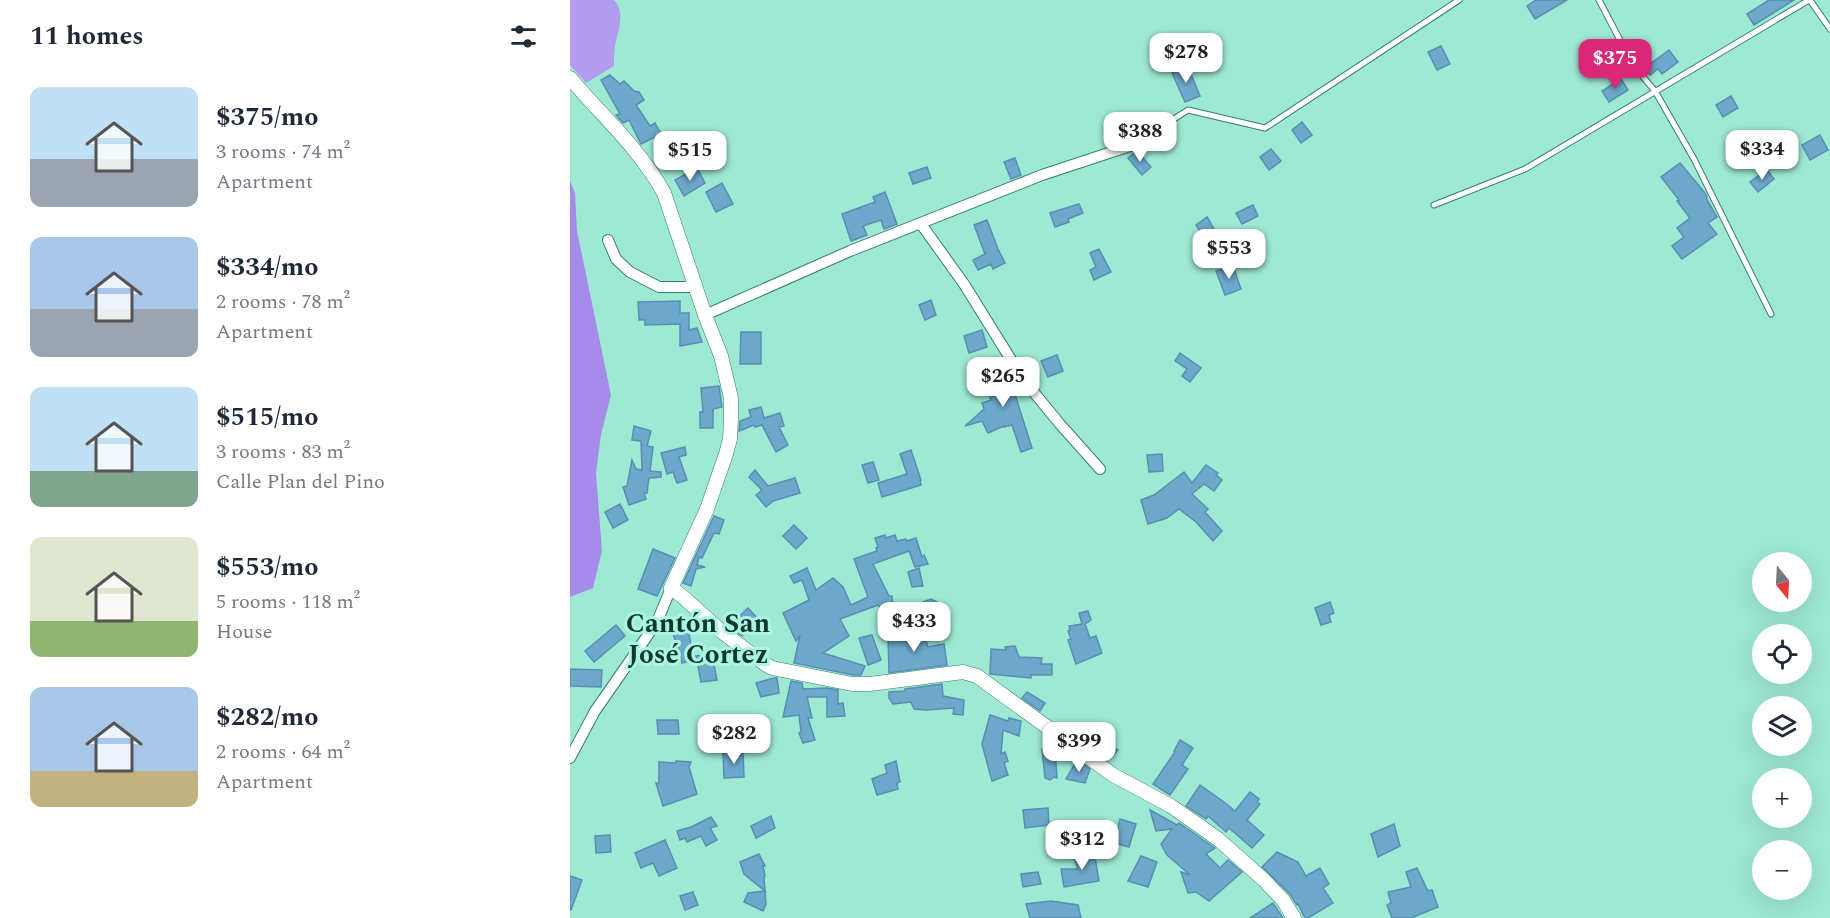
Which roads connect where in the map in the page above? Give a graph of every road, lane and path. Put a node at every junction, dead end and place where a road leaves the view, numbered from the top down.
1 (1459, 0) edge
2 (1599, 0) edge
3 (1810, 0) edge
4 (1830, 29) edge
5 (570, 78) edge
6 (1655, 91) junction
7 (1133, 145) joint
8 (1434, 205) dead end
9 (921, 224) junction
10 (608, 240) dead end
11 (696, 287) junction
12 (1771, 314) dead end
13 (705, 315) junction
14 (1100, 469) dead end
15 (671, 588) junction
16 (570, 758) edge
17 (1294, 918) edge

1 - 7 lane
2 - 6 lane
3 - 4 lane
3 - 6 lane
5 - 11 street
6 - 8 lane
6 - 12 lane
7 - 9 street
9 - 13 street
9 - 14 street
10 - 11 street
11 - 13 street
13 - 15 street
15 - 16 street
15 - 17 street

